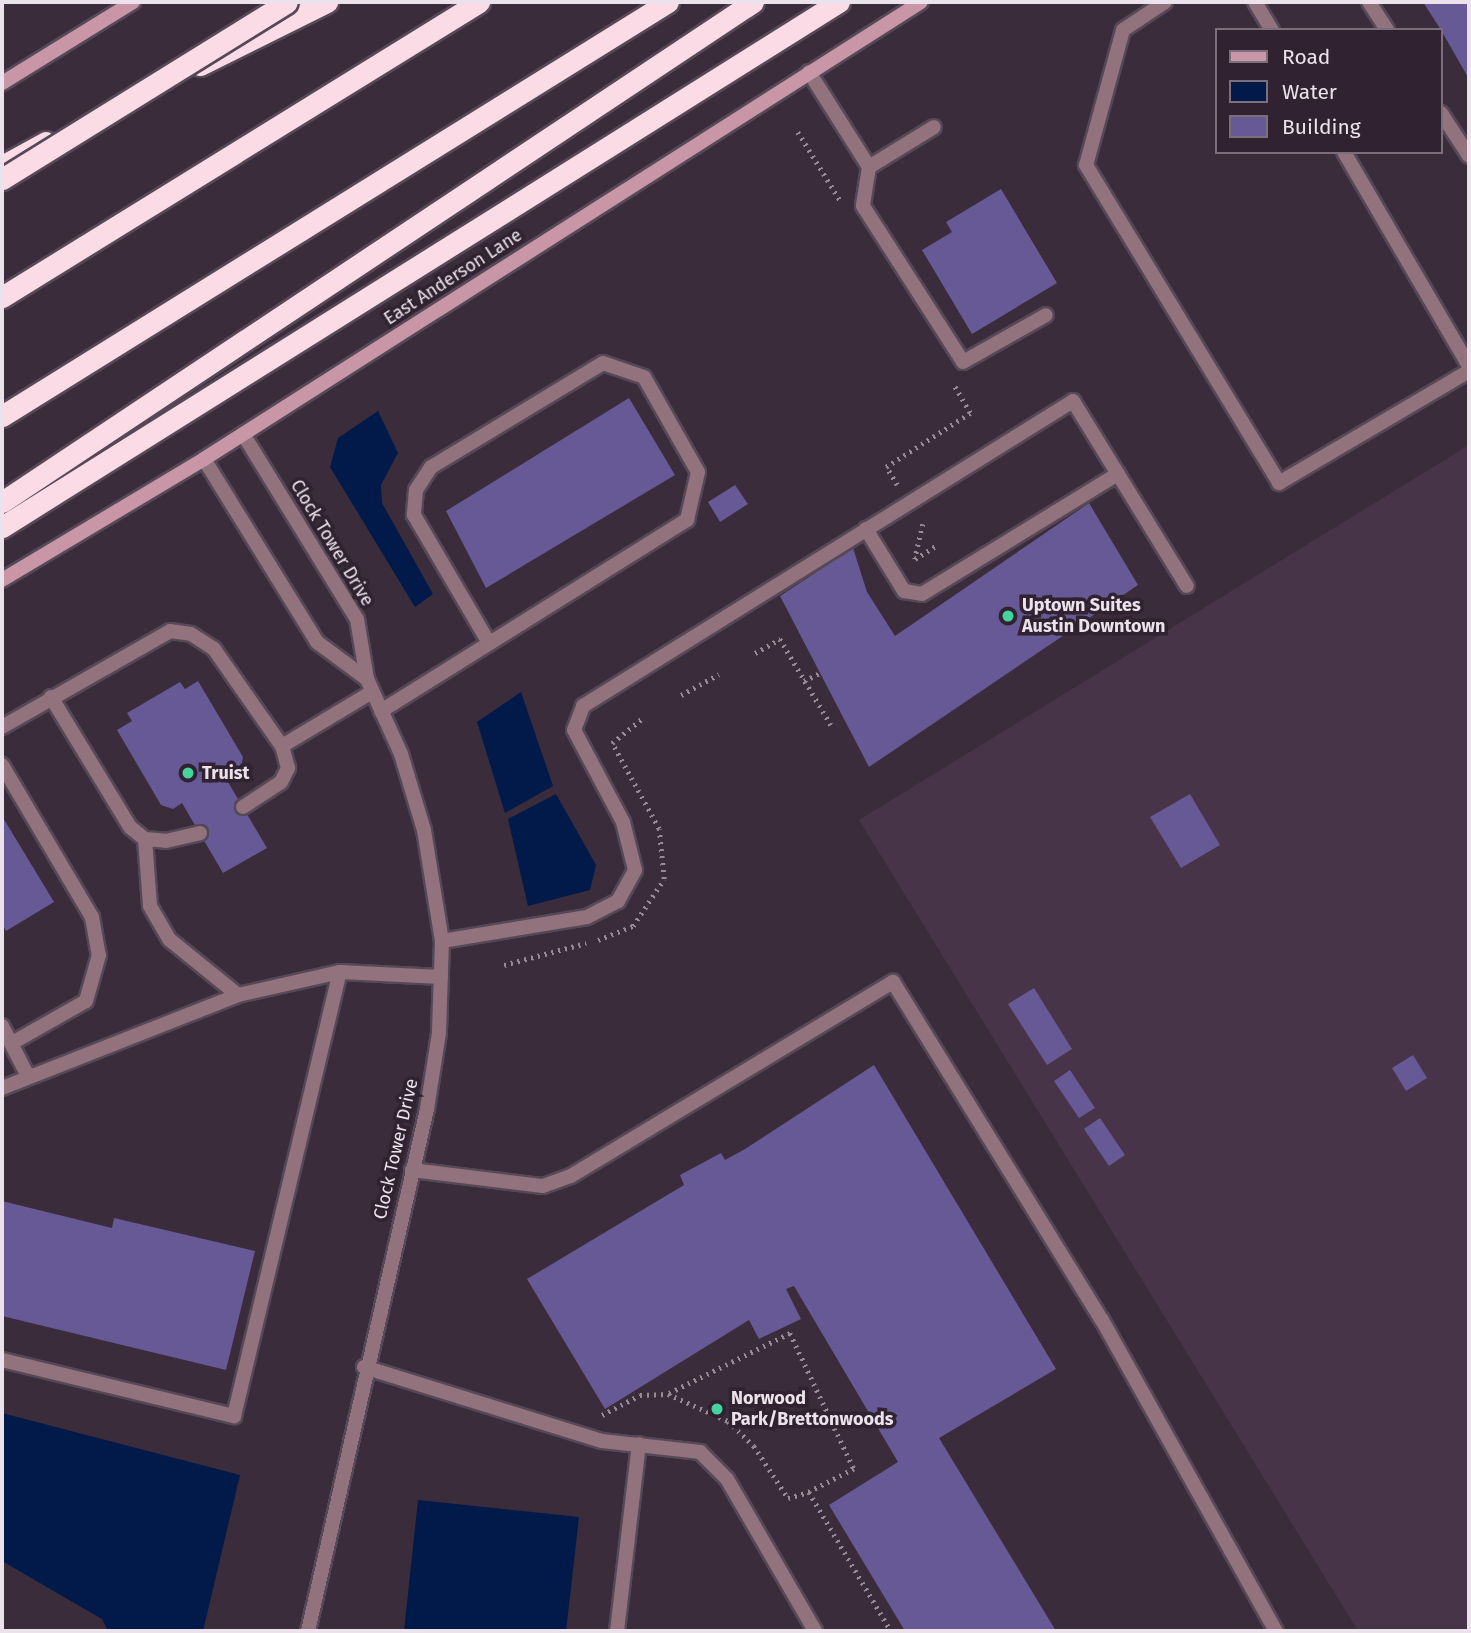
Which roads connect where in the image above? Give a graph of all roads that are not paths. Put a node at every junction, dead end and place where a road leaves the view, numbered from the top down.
1 (133, 2) edge
2 (287, 2) edge
3 (327, 2) edge
4 (479, 2) edge
5 (668, 2) edge
6 (753, 2) edge
7 (839, 2) edge
8 (921, 2) edge
9 (1164, 2) edge
10 (1255, 2) edge
11 (1369, 2) edge
12 (1271, 28) edge
13 (1386, 28) edge
14 (809, 72) junction
15 (2, 83) edge
16 (1443, 116) edge
17 (934, 127) dead end
18 (1467, 146) edge
19 (1345, 154) edge
20 (2, 166) edge
21 (870, 167) junction
22 (2, 179) edge
23 (2, 297) edge
24 (1046, 315) dead end
25 (1469, 366) edge
26 (1469, 371) edge
27 (2, 416) edge
28 (243, 434) junction
29 (204, 459) junction
30 (1118, 474) junction
31 (2, 502) edge
32 (2, 527) edge
33 (866, 530) junction
34 (2, 580) edge
35 (1186, 586) dead end
36 (489, 643) junction
37 (370, 686) junction
38 (51, 697) junction
39 (382, 711) junction
40 (2, 727) edge
41 (282, 746) junction
42 (2, 765) edge
43 (243, 807) dead end
44 (200, 833) dead end
45 (145, 839) junction
46 (442, 941) junction
47 (340, 972) junction
48 (441, 977) junction
49 (238, 995) junction
50 (2, 1026) edge
51 (12, 1043) junction
52 (27, 1074) junction
53 (2, 1088) edge
54 (412, 1170) junction
55 (2, 1360) edge
56 (363, 1367) junction
57 (639, 1444) junction
58 (308, 1631) edge
59 (617, 1631) edge
60 (814, 1631) edge
61 (1276, 1631) edge

1 - 15 main road
2 - 22 highway, bridge
3 - 20 highway
4 - 23 highway
5 - 27 highway
6 - 31 highway
7 - 32 highway
8 - 14 main road, East Anderson Lane
9 - 26 street
10 - 12 street
11 - 13 street
14 - 21 street
14 - 28 main road, East Anderson Lane
16 - 18 street
17 - 21 street
19 - 25 street
21 - 24 street
28 - 29 main road, East Anderson Lane
28 - 37 street, Clock Tower Drive
29 - 34 main road, East Anderson Lane
29 - 37 street, Clock Tower Drive
30 - 33 street
30 - 33 street
30 - 35 street
33 - 46 street
36 - 36 street
36 - 39 street
37 - 39 street, Clock Tower Drive
37 - 41 street
38 - 40 street
38 - 41 street
38 - 45 street
39 - 46 street, Clock Tower Drive
41 - 43 street
42 - 51 street
44 - 45 street
45 - 49 street
46 - 48 street, Clock Tower Drive
47 - 48 street
47 - 49 street
47 - 55 street
48 - 54 street, Clock Tower Drive
49 - 52 street
50 - 51 street
51 - 52 street
52 - 53 street
54 - 56 street, Clock Tower Drive
54 - 61 street
56 - 57 street
56 - 58 street, Clock Tower Drive
57 - 59 street
57 - 60 street

